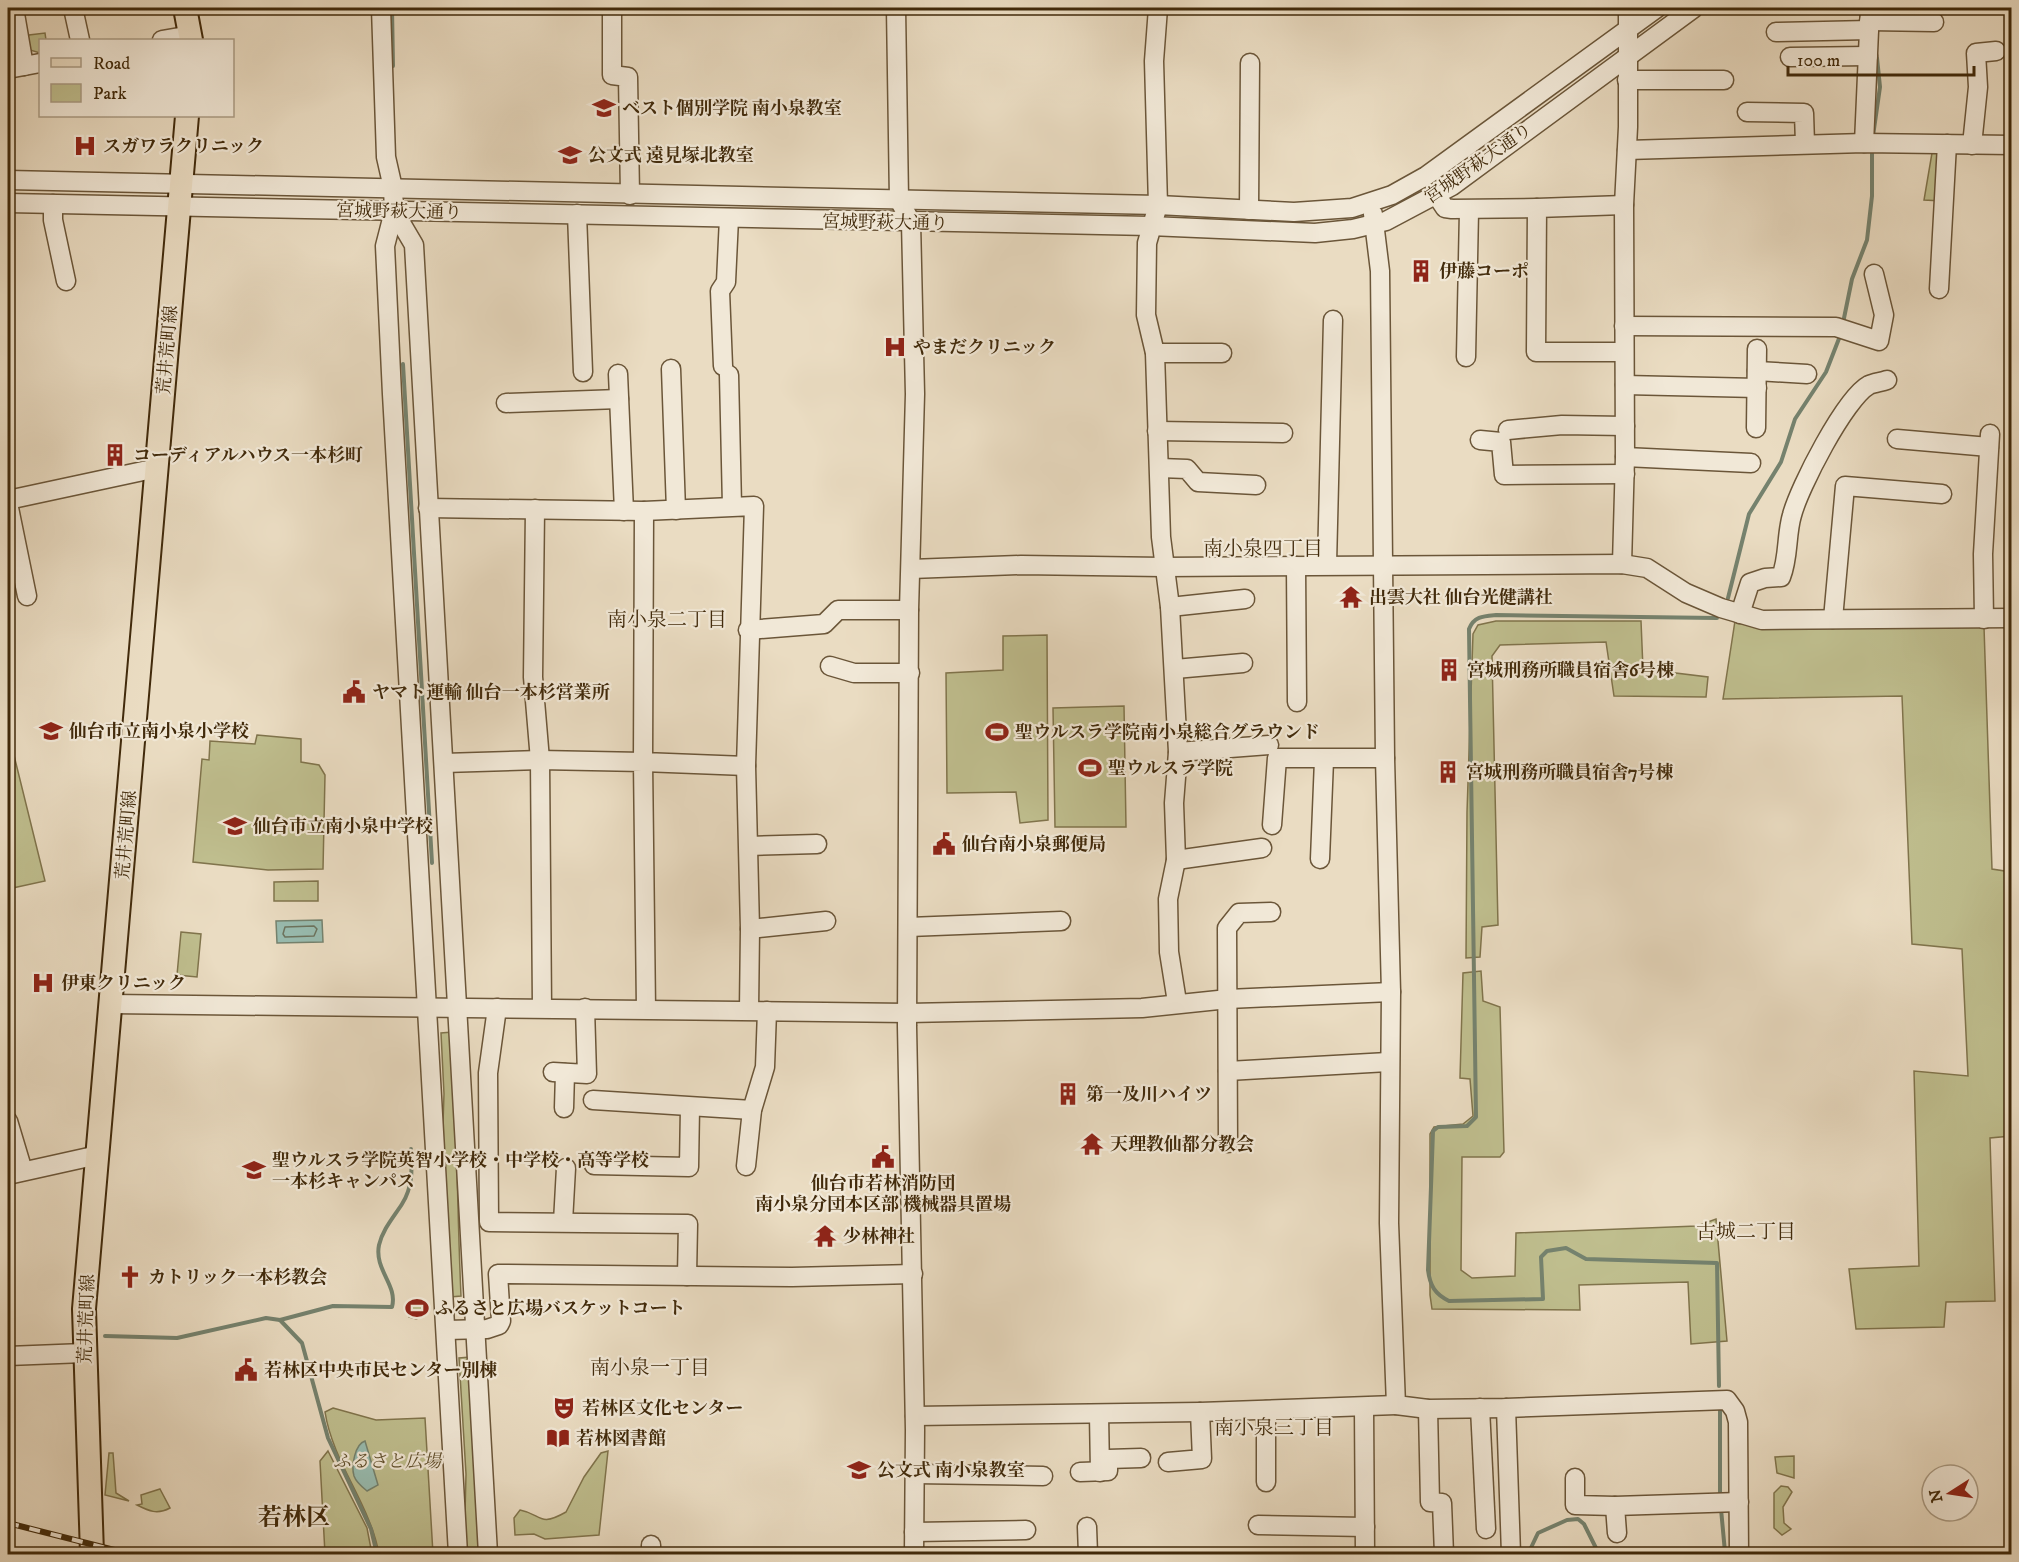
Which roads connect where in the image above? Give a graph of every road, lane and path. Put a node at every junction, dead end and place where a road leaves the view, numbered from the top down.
1 (14, 8) edge
2 (74, 8) edge
3 (185, 8) edge
4 (381, 8) edge
5 (612, 8) edge
6 (896, 8) edge
7 (1158, 8) edge
8 (1628, 8) edge
9 (1657, 8) edge
10 (1694, 8) edge
11 (1870, 20) edge
12 (1934, 22) dead end
13 (1628, 28) junction
14 (1776, 32) dead end
15 (191, 38) edge
16 (80, 39) edge
17 (1996, 51) dead end
18 (1627, 56) junction
19 (1868, 56) junction
20 (1790, 57) dead end
21 (1250, 63) dead end
22 (24, 66) edge
23 (1627, 80) junction
24 (1724, 80) dead end
25 (1747, 112) dead end
26 (187, 117) edge
27 (1864, 143) junction
28 (1805, 144) junction
29 (1947, 144) junction
30 (1972, 145) junction
31 (2012, 145) edge
32 (1627, 150) junction
33 (8, 180) edge
34 (393, 188) junction
35 (181, 195) junction
36 (630, 195) junction
37 (1437, 196) junction
38 (899, 200) junction
39 (1372, 202) junction
40 (8, 203) edge
41 (53, 204) junction
42 (1158, 205) junction
43 (1624, 205) junction
44 (1538, 208) junction
45 (1249, 210) junction
46 (1468, 210) junction
47 (394, 211) junction
48 (577, 214) junction
49 (729, 218) junction
50 (911, 222) junction
51 (1375, 225) junction
52 (1150, 226) junction
53 (1874, 274) dead end
54 (66, 281) dead end
55 (1940, 289) dead end
56 (1333, 320) dead end
57 (1624, 326) junction
58 (1757, 349) dead end
59 (1624, 352) junction
60 (1155, 353) junction
61 (1222, 353) dead end
62 (1466, 357) dead end
63 (671, 369) dead end
64 (583, 372) dead end
65 (618, 374) dead end
66 (1807, 374) dead end
67 (1757, 380) junction
68 (1887, 380) dead end
69 (1625, 385) junction
70 (619, 399) junction
71 (506, 403) dead end
72 (1625, 426) junction
73 (1756, 428) dead end
74 (1508, 430) dead end
75 (1157, 431) junction
76 (1283, 433) dead end
77 (1897, 439) dead end
78 (1480, 440) dead end
79 (1751, 463) dead end
80 (1625, 466) junction
81 (157, 468) junction
82 (1160, 468) junction
83 (1256, 485) dead end
84 (1942, 494) dead end
85 (8, 502) edge
86 (732, 506) junction
87 (428, 508) junction
88 (536, 509) junction
89 (676, 510) junction
90 (624, 511) junction
91 (644, 511) junction
92 (1327, 564) junction
93 (1622, 564) junction
94 (1382, 565) junction
95 (1296, 566) junction
96 (1163, 567) junction
97 (911, 569) junction
98 (27, 596) dead end
99 (1245, 599) dead end
100 (1170, 607) junction
101 (909, 610) junction
102 (1740, 614) junction
103 (2012, 618) edge
104 (1833, 619) junction
105 (1984, 619) junction
106 (748, 630) junction
107 (1243, 663) dead end
108 (830, 666) dead end
109 (1175, 669) junction
110 (910, 673) junction
111 (1297, 702) dead end
112 (1269, 745) dead end
113 (1179, 752) junction
114 (1385, 758) junction
115 (540, 760) junction
116 (1324, 760) junction
117 (643, 762) junction
118 (444, 763) junction
119 (746, 766) junction
120 (1272, 825) dead end
121 (817, 844) dead end
122 (749, 846) junction
123 (1262, 848) dead end
124 (1320, 859) dead end
125 (1176, 860) junction
126 (1271, 912) dead end
127 (826, 921) dead end
128 (1061, 921) dead end
129 (909, 927) junction
130 (750, 929) junction
131 (1390, 992) junction
132 (1228, 999) junction
133 (1177, 1002) junction
134 (111, 1004) junction
135 (427, 1006) junction
136 (457, 1007) junction
137 (497, 1008) junction
138 (542, 1008) junction
139 (585, 1008) junction
140 (646, 1009) junction
141 (749, 1010) junction
142 (767, 1011) junction
143 (908, 1013) junction
144 (1388, 1062) junction
145 (1228, 1071) junction
146 (593, 1100) dead end
147 (690, 1107) junction
148 (564, 1108) dead end
149 (753, 1110) junction
150 (8, 1121) edge
151 (1228, 1143) dead end
152 (98, 1155) junction
153 (488, 1161) junction
154 (466, 1162) junction
155 (594, 1165) dead end
156 (746, 1166) dead end
157 (566, 1168) dead end
158 (15, 1173) edge
159 (563, 1222) junction
160 (913, 1274) junction
161 (687, 1276) junction
162 (475, 1329) junction
163 (446, 1330) junction
164 (84, 1353) junction
165 (8, 1356) edge
166 (1396, 1406) junction
167 (1364, 1408) junction
168 (1480, 1408) junction
169 (1506, 1408) junction
170 (1428, 1409) junction
171 (1266, 1410) junction
172 (1200, 1412) junction
173 (1099, 1414) junction
174 (915, 1416) junction
175 (1141, 1458) dead end
176 (1168, 1462) dead end
177 (1080, 1472) dead end
178 (1100, 1472) junction
179 (915, 1474) junction
180 (1043, 1476) dead end
181 (1575, 1478) dead end
182 (1266, 1482) dead end
183 (1739, 1502) junction
184 (1615, 1506) junction
185 (1258, 1525) dead end
186 (1088, 1527) dead end
187 (1365, 1527) junction
188 (1486, 1529) dead end
189 (1026, 1530) dead end
190 (914, 1532) junction
191 (1617, 1533) dead end
192 (92, 1554) edge
193 (458, 1554) edge
194 (488, 1554) edge
195 (914, 1554) edge
196 (1088, 1554) edge
197 (1365, 1554) edge
198 (1444, 1554) edge
199 (1511, 1554) edge
200 (1739, 1554) edge

1 - 22 street
2 - 16 street
3 - 15 main road
4 - 34 street
5 - 36 street
6 - 38 street
7 - 42 street
8 - 13 street
9 - 13 street, 宮城野萩大通り
10 - 18 street, 宮城野萩大通り
11 - 12 street
11 - 14 street
11 - 19 street
13 - 18 street
13 - 39 street, 宮城野萩大通り
17 - 30 street
18 - 23 street
18 - 37 street, 宮城野萩大通り
19 - 20 street
19 - 27 street
21 - 45 street
23 - 24 street
23 - 32 street
25 - 28 street
26 - 35 main road, 荒井荒町線
27 - 28 street
27 - 29 street
28 - 32 street
29 - 30 street
29 - 55 street
30 - 31 street
32 - 43 street
33 - 35 street, 宮城野萩大通り
34 - 35 street, 宮城野萩大通り
34 - 36 street, 宮城野萩大通り
34 - 47 street
35 - 41 street, 宮城野萩大通り
35 - 47 street, 宮城野萩大通り
35 - 81 main road, 荒井荒町線
36 - 38 street, 宮城野萩大通り
37 - 46 street
37 - 51 street, 宮城野萩大通り
38 - 42 street, 宮城野萩大通り
38 - 50 street
39 - 45 street, 宮城野萩大通り
39 - 51 street
40 - 41 street, 宮城野萩大通り
41 - 54 street
42 - 45 street, 宮城野萩大通り
42 - 52 street
43 - 44 street
43 - 57 street
44 - 46 street
44 - 59 street
46 - 62 street
47 - 48 street, 宮城野萩大通り
47 - 87 street
47 - 135 street
48 - 49 street, 宮城野萩大通り
48 - 64 street
49 - 50 street, 宮城野萩大通り
49 - 86 street
50 - 52 street, 宮城野萩大通り
50 - 97 street
51 - 52 street, 宮城野萩大通り
51 - 94 street
52 - 60 street
53 - 57 street
56 - 92 street
57 - 59 street
58 - 67 street
59 - 69 street
60 - 61 street
60 - 75 street
63 - 89 street
65 - 70 street
66 - 67 street
67 - 69 street
67 - 73 street
68 - 102 street
69 - 72 street
70 - 71 street
70 - 90 street
72 - 74 street
72 - 80 street
75 - 76 street
75 - 82 street
77 - 105 street
78 - 80 street
79 - 80 street
80 - 93 street
81 - 85 street
81 - 134 main road, 荒井荒町線
82 - 83 street
82 - 96 street
84 - 104 street
85 - 98 street
86 - 89 street
86 - 106 street
87 - 88 street
87 - 118 street
88 - 90 street
88 - 115 street
89 - 91 street
90 - 91 street
91 - 117 street
92 - 94 street
92 - 95 street
93 - 94 street
93 - 102 street
94 - 114 street
95 - 96 street
95 - 111 street
96 - 97 street
96 - 100 street
97 - 101 street
99 - 100 street
100 - 109 street
101 - 106 street
101 - 110 street
102 - 104 street
103 - 105 street
104 - 105 street
106 - 119 street
107 - 109 street
108 - 110 street
109 - 113 street
110 - 129 street
112 - 113 street
113 - 125 street
114 - 116 street
114 - 131 street
115 - 117 street
115 - 118 street
115 - 138 street
116 - 120 street
116 - 124 street
117 - 119 street
117 - 140 street
118 - 136 street
119 - 122 street
121 - 122 street
122 - 130 street
123 - 125 street
125 - 133 street
126 - 132 street
127 - 130 street
128 - 129 street
129 - 143 street
130 - 141 street
131 - 132 street
131 - 144 street
132 - 133 street
132 - 145 street
133 - 143 street
134 - 135 street
134 - 152 main road, 荒井荒町線
135 - 136 street
135 - 163 street
136 - 137 street
136 - 154 street
137 - 138 street
137 - 153 street
138 - 139 street
139 - 140 street
139 - 148 street
140 - 141 street
141 - 142 street
142 - 143 street
142 - 149 street
143 - 160 street
144 - 145 street
144 - 166 street
145 - 151 street
146 - 147 street
147 - 149 street
147 - 155 street
149 - 156 street
150 - 158 street
152 - 158 street
152 - 164 main road, 荒井荒町線
153 - 154 street
153 - 159 street
154 - 162 street
157 - 159 street
159 - 161 street
160 - 161 street
160 - 174 street
161 - 162 street
162 - 163 street
162 - 194 street
163 - 193 street
164 - 165 street
164 - 192 main road, 荒井荒町線
166 - 167 street
166 - 170 street
167 - 171 street
167 - 187 street
168 - 169 street
168 - 170 street
168 - 188 street
169 - 183 street
169 - 199 street
170 - 198 street
171 - 172 street
171 - 182 street
172 - 173 street
172 - 176 street
173 - 174 street
173 - 178 street
174 - 179 street
175 - 178 street
177 - 178 street
179 - 180 street
179 - 190 street
181 - 184 street
183 - 184 street
183 - 200 street
184 - 191 street
185 - 187 street
186 - 196 street
187 - 197 street
189 - 190 street
190 - 195 street

